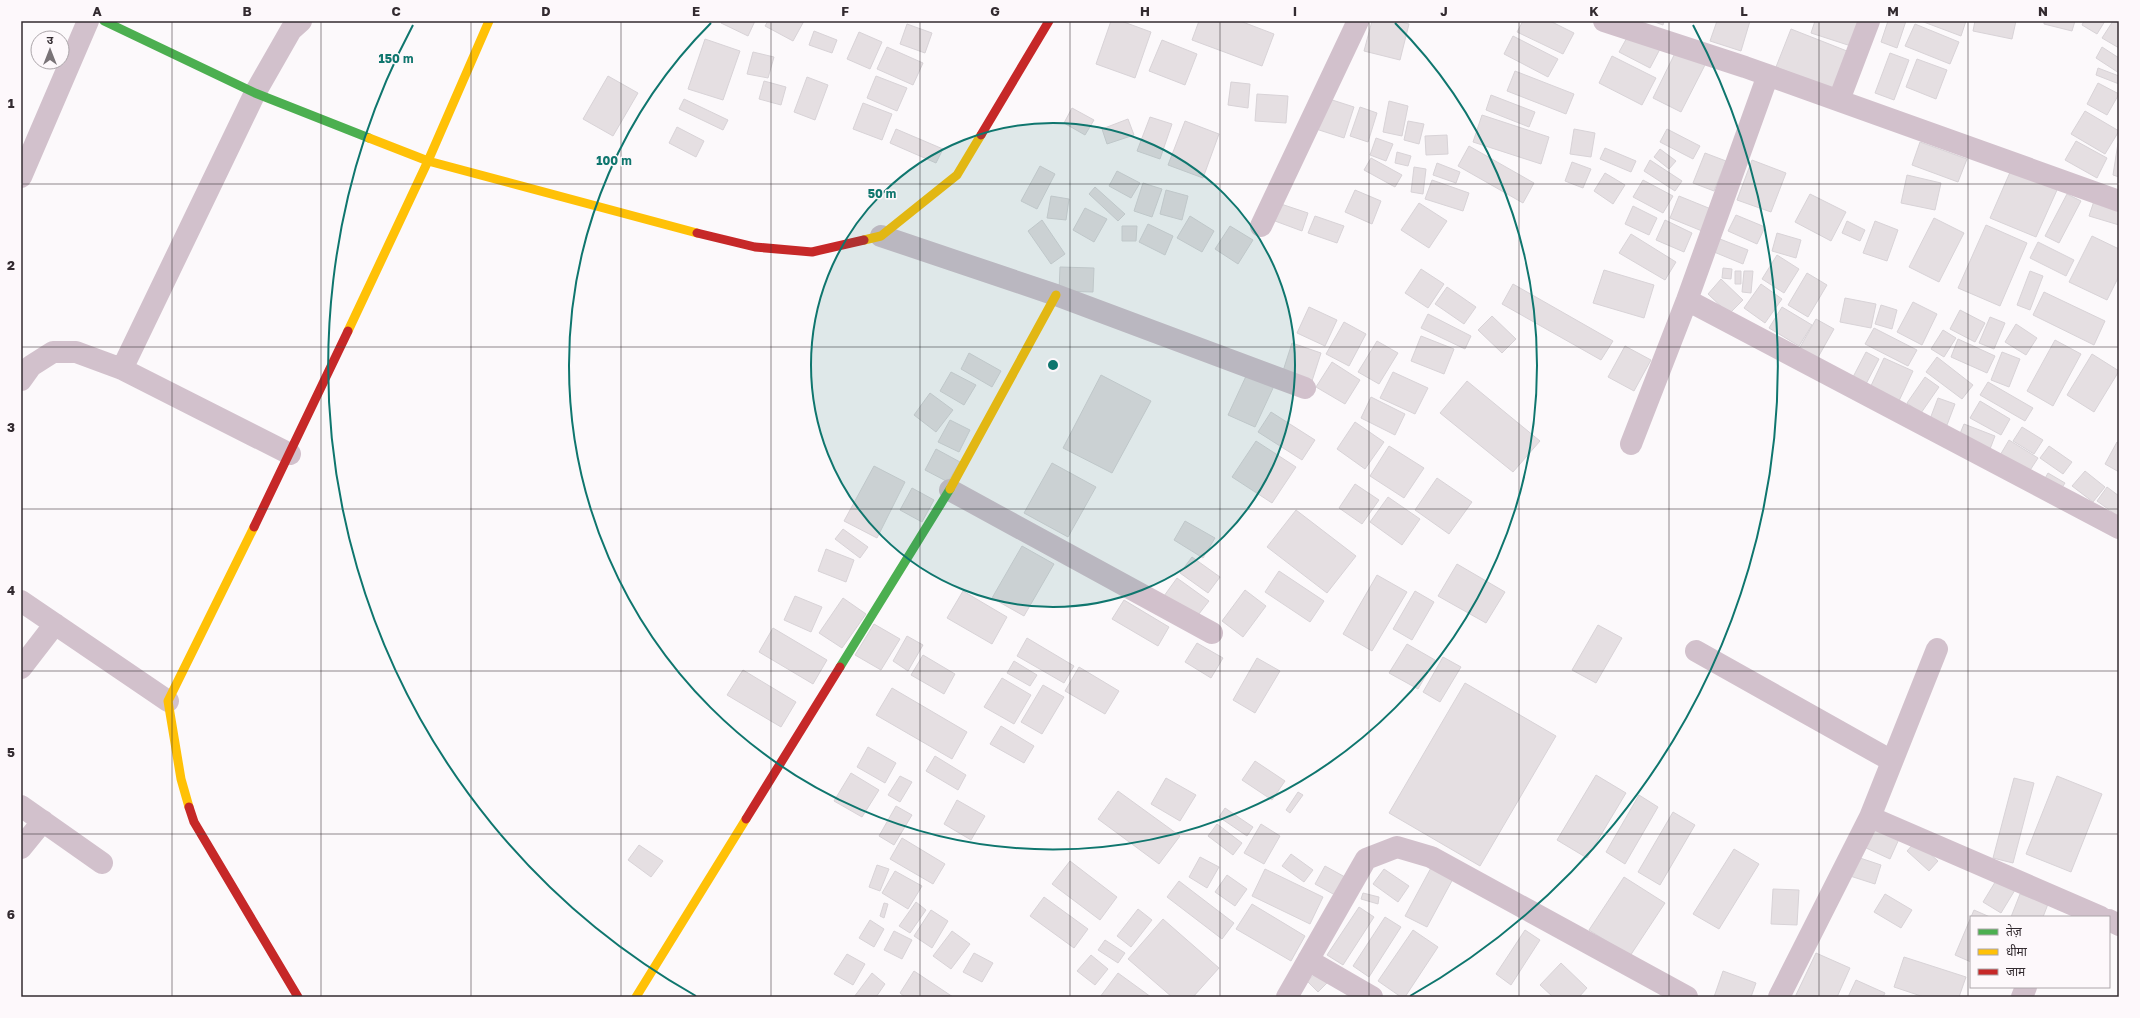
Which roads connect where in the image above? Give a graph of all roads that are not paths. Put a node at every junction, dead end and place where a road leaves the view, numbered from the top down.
1 (88, 21) edge
2 (104, 21) edge
3 (301, 21) edge
4 (489, 21) edge
5 (1049, 21) edge
6 (1358, 21) edge
7 (1604, 21) edge
8 (1869, 21) edge
9 (1768, 75) junction
10 (255, 93) junction
11 (1839, 100) junction
12 (29, 135) edge
13 (428, 161) junction
14 (21, 177) edge
15 (2119, 201) edge
16 (1261, 226) dead end
17 (881, 236) junction
18 (1056, 295) junction
19 (1687, 300) junction
20 (122, 369) junction
21 (21, 380) edge
22 (1306, 388) dead end
23 (1631, 444) dead end
24 (290, 454) junction
25 (950, 490) junction
26 (2119, 528) edge
27 (21, 601) edge
28 (55, 624) junction
29 (1212, 633) dead end
30 (1936, 649) dead end
31 (1696, 651) dead end
32 (21, 668) edge
33 (168, 701) junction
34 (1892, 761) junction
35 (21, 806) edge
36 (1870, 818) junction
37 (43, 821) junction
38 (21, 848) edge
39 (102, 863) dead end
40 (2060, 909) edge
41 (2096, 916) edge
42 (2110, 920) edge
43 (2119, 925) edge
44 (1308, 960) junction
45 (298, 997) edge
46 (636, 997) edge
47 (1287, 997) edge
48 (1372, 997) edge
49 (1687, 997) edge
50 (1779, 997) edge

1 - 12 street
2 - 10 street
3 - 10 street
4 - 13 street
5 - 17 street
6 - 16 street
7 - 9 street
8 - 11 street
9 - 11 street
9 - 19 street
10 - 13 street
10 - 20 street
11 - 15 street
12 - 14 street
13 - 17 street
13 - 24 street
17 - 18 street
18 - 22 street
18 - 25 street
19 - 23 street
19 - 26 street
20 - 21 street
20 - 24 street
24 - 33 street
25 - 29 street
25 - 46 street
27 - 28 street
28 - 32 street
28 - 33 street
30 - 34 street
31 - 34 street
33 - 45 street
34 - 36 street
35 - 37 street
36 - 40 street
36 - 50 street
37 - 38 street
37 - 39 street
40 - 41 street
42 - 43 street
44 - 47 street
44 - 48 street
44 - 49 street

